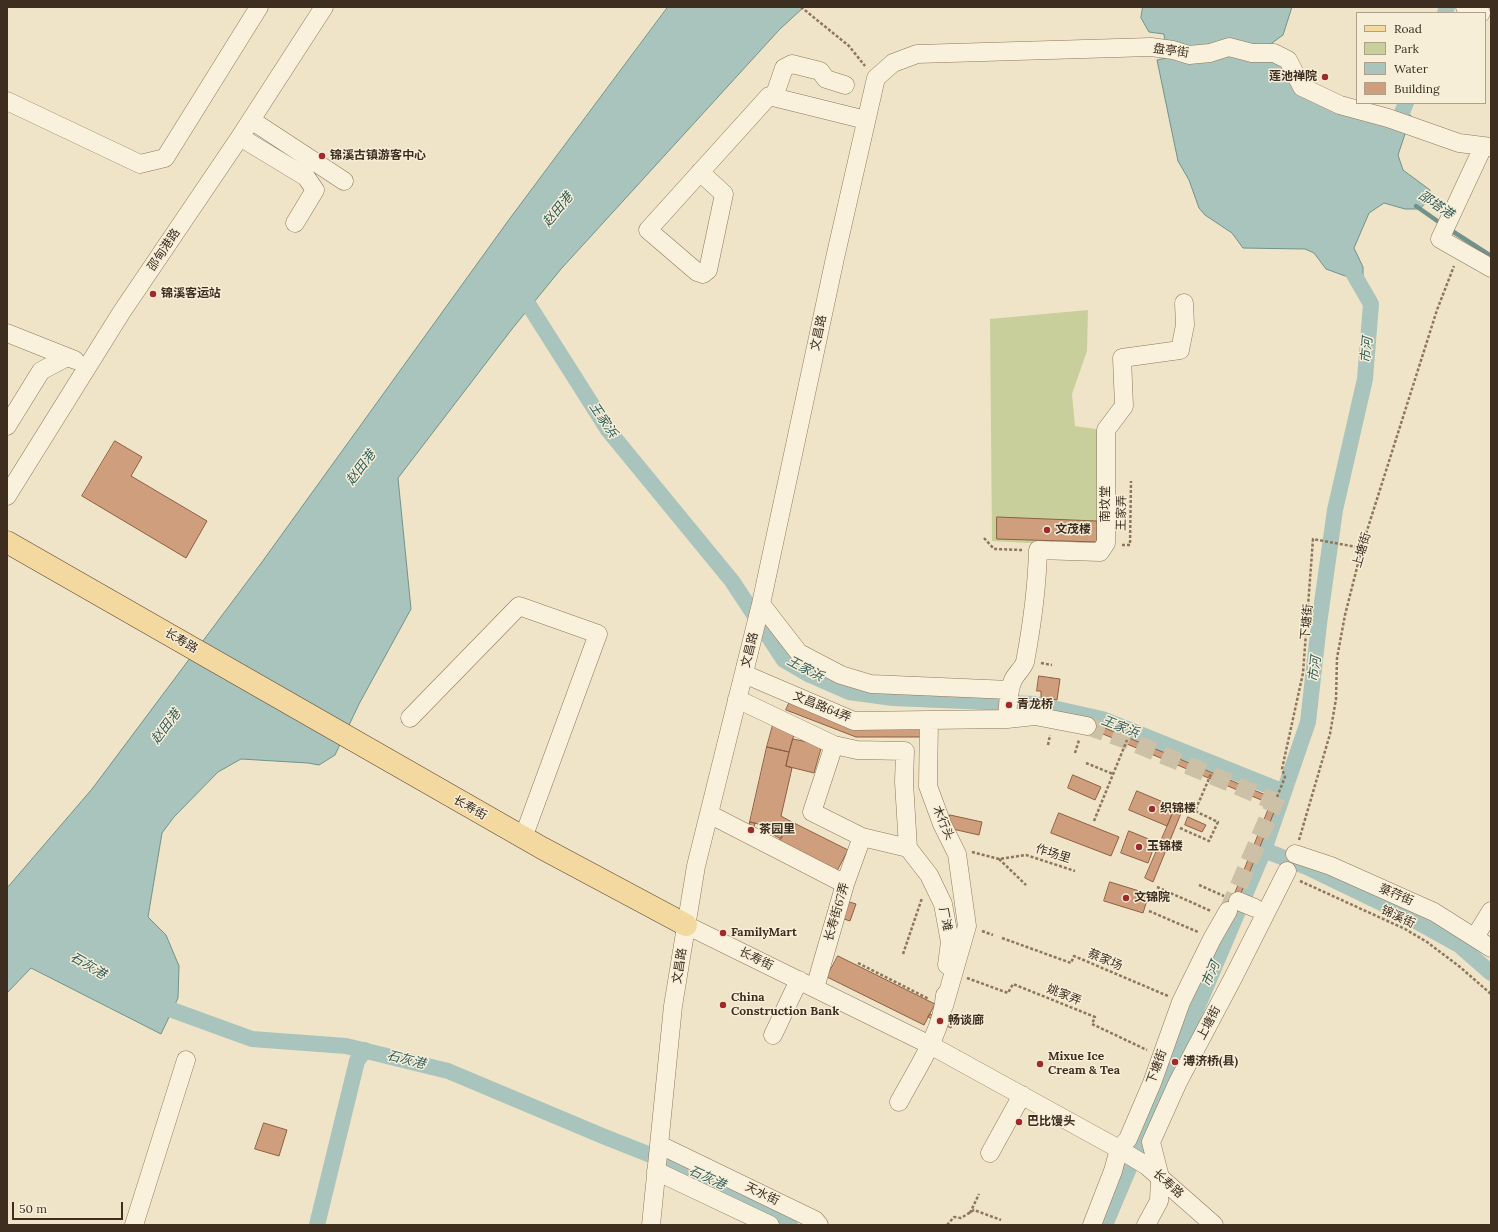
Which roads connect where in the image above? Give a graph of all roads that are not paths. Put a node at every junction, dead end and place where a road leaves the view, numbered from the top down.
1 (259, 7) edge
2 (324, 7) edge
3 (1465, 7) edge
4 (1478, 12) edge
5 (876, 78) joint
6 (845, 85) dead end
7 (774, 97) junction
8 (7, 101) edge
9 (251, 120) junction
10 (866, 120) junction
11 (240, 137) junction
12 (1487, 147) edge
13 (700, 172) junction
14 (344, 181) dead end
15 (295, 223) dead end
16 (1491, 268) edge
17 (1184, 303) dead end
18 (7, 333) edge
19 (67, 357) junction
20 (88, 365) junction
21 (7, 426) edge
22 (7, 496) edge
23 (7, 542) edge
24 (761, 604) junction
25 (744, 674) junction
26 (1010, 692) junction
27 (737, 699) junction
28 (1008, 716) junction
29 (410, 718) dead end
30 (929, 720) junction
31 (1087, 726) tunnel mouth
32 (354, 742) joint
33 (834, 744) junction
34 (709, 814) junction
35 (862, 837) junction
36 (523, 838) junction
37 (908, 848) junction
38 (1295, 854) road end
39 (1286, 872) road end
40 (845, 884) junction
41 (962, 899) junction
42 (943, 904) junction
43 (1255, 908) dead end
44 (1491, 911) edge
45 (686, 925) junction
46 (1475, 937) junction
47 (1491, 948) edge
48 (799, 980) junction
49 (815, 988) junction
50 (944, 1006) junction
51 (773, 1035) dead end
52 (930, 1044) junction
53 (186, 1060) dead end
54 (1174, 1062) junction
55 (1022, 1095) junction
56 (899, 1102) dead end
57 (1119, 1149) junction
58 (990, 1154) dead end
59 (658, 1158) junction
60 (1154, 1172) junction
61 (134, 1225) edge
62 (651, 1225) edge
63 (770, 1225) edge
64 (819, 1225) edge
65 (1092, 1225) edge
66 (1146, 1225) edge
67 (1214, 1225) edge

1 - 8 street
2 - 9 street, 邵甸港路
3 - 4 street
5 - 10 street, 文昌路
5 - 12 street, 盘亭街
6 - 7 street
7 - 10 street
7 - 13 street
9 - 11 street, 邵甸港路
9 - 14 street
10 - 24 street, 文昌路
11 - 15 street
11 - 20 street, 邵甸港路
12 - 16 street
13 - 13 street
17 - 26 street, 南坟堂
18 - 19 street
19 - 20 street
19 - 21 street
20 - 22 street, 邵甸港路
23 - 32 main road, 长寿路
24 - 25 street, 文昌路
24 - 26 street
25 - 27 street, 文昌路
25 - 30 street, 文昌路64弄
26 - 28 street
27 - 33 street
27 - 34 street, 文昌路
28 - 30 street
28 - 31 street
29 - 36 street
30 - 41 street, 木行头
32 - 36 main road, 长寿街
33 - 35 street
33 - 37 street
34 - 40 street
34 - 45 street, 文昌路
35 - 37 street
35 - 40 street, 长寿街67弄
36 - 45 main road, 长寿街
37 - 42 street, 厂滩
38 - 46 street, 菉荇街
39 - 54 street, 上塘街
40 - 49 street, 长寿街67弄
41 - 42 street
41 - 50 street, 木行头
42 - 50 street, 厂滩
43 - 54 street, 下塘街
44 - 46 street
45 - 48 street, 长寿街
45 - 59 street, 文昌路
46 - 47 street, 菉荇街
48 - 49 street, 长寿街
48 - 51 street
49 - 52 street, 长寿街
50 - 52 street, 厂滩
52 - 55 street, 长寿街
52 - 56 street, 厂滩
53 - 61 street
54 - 57 street, 下塘街
54 - 60 street, 上塘街
55 - 57 street, 长寿街
55 - 58 street
57 - 60 street, 长寿路
57 - 65 street, 下塘街
59 - 62 street, 文昌路
59 - 63 street
59 - 64 street, 天水街
60 - 66 street, 上塘街
60 - 67 street, 长寿路

